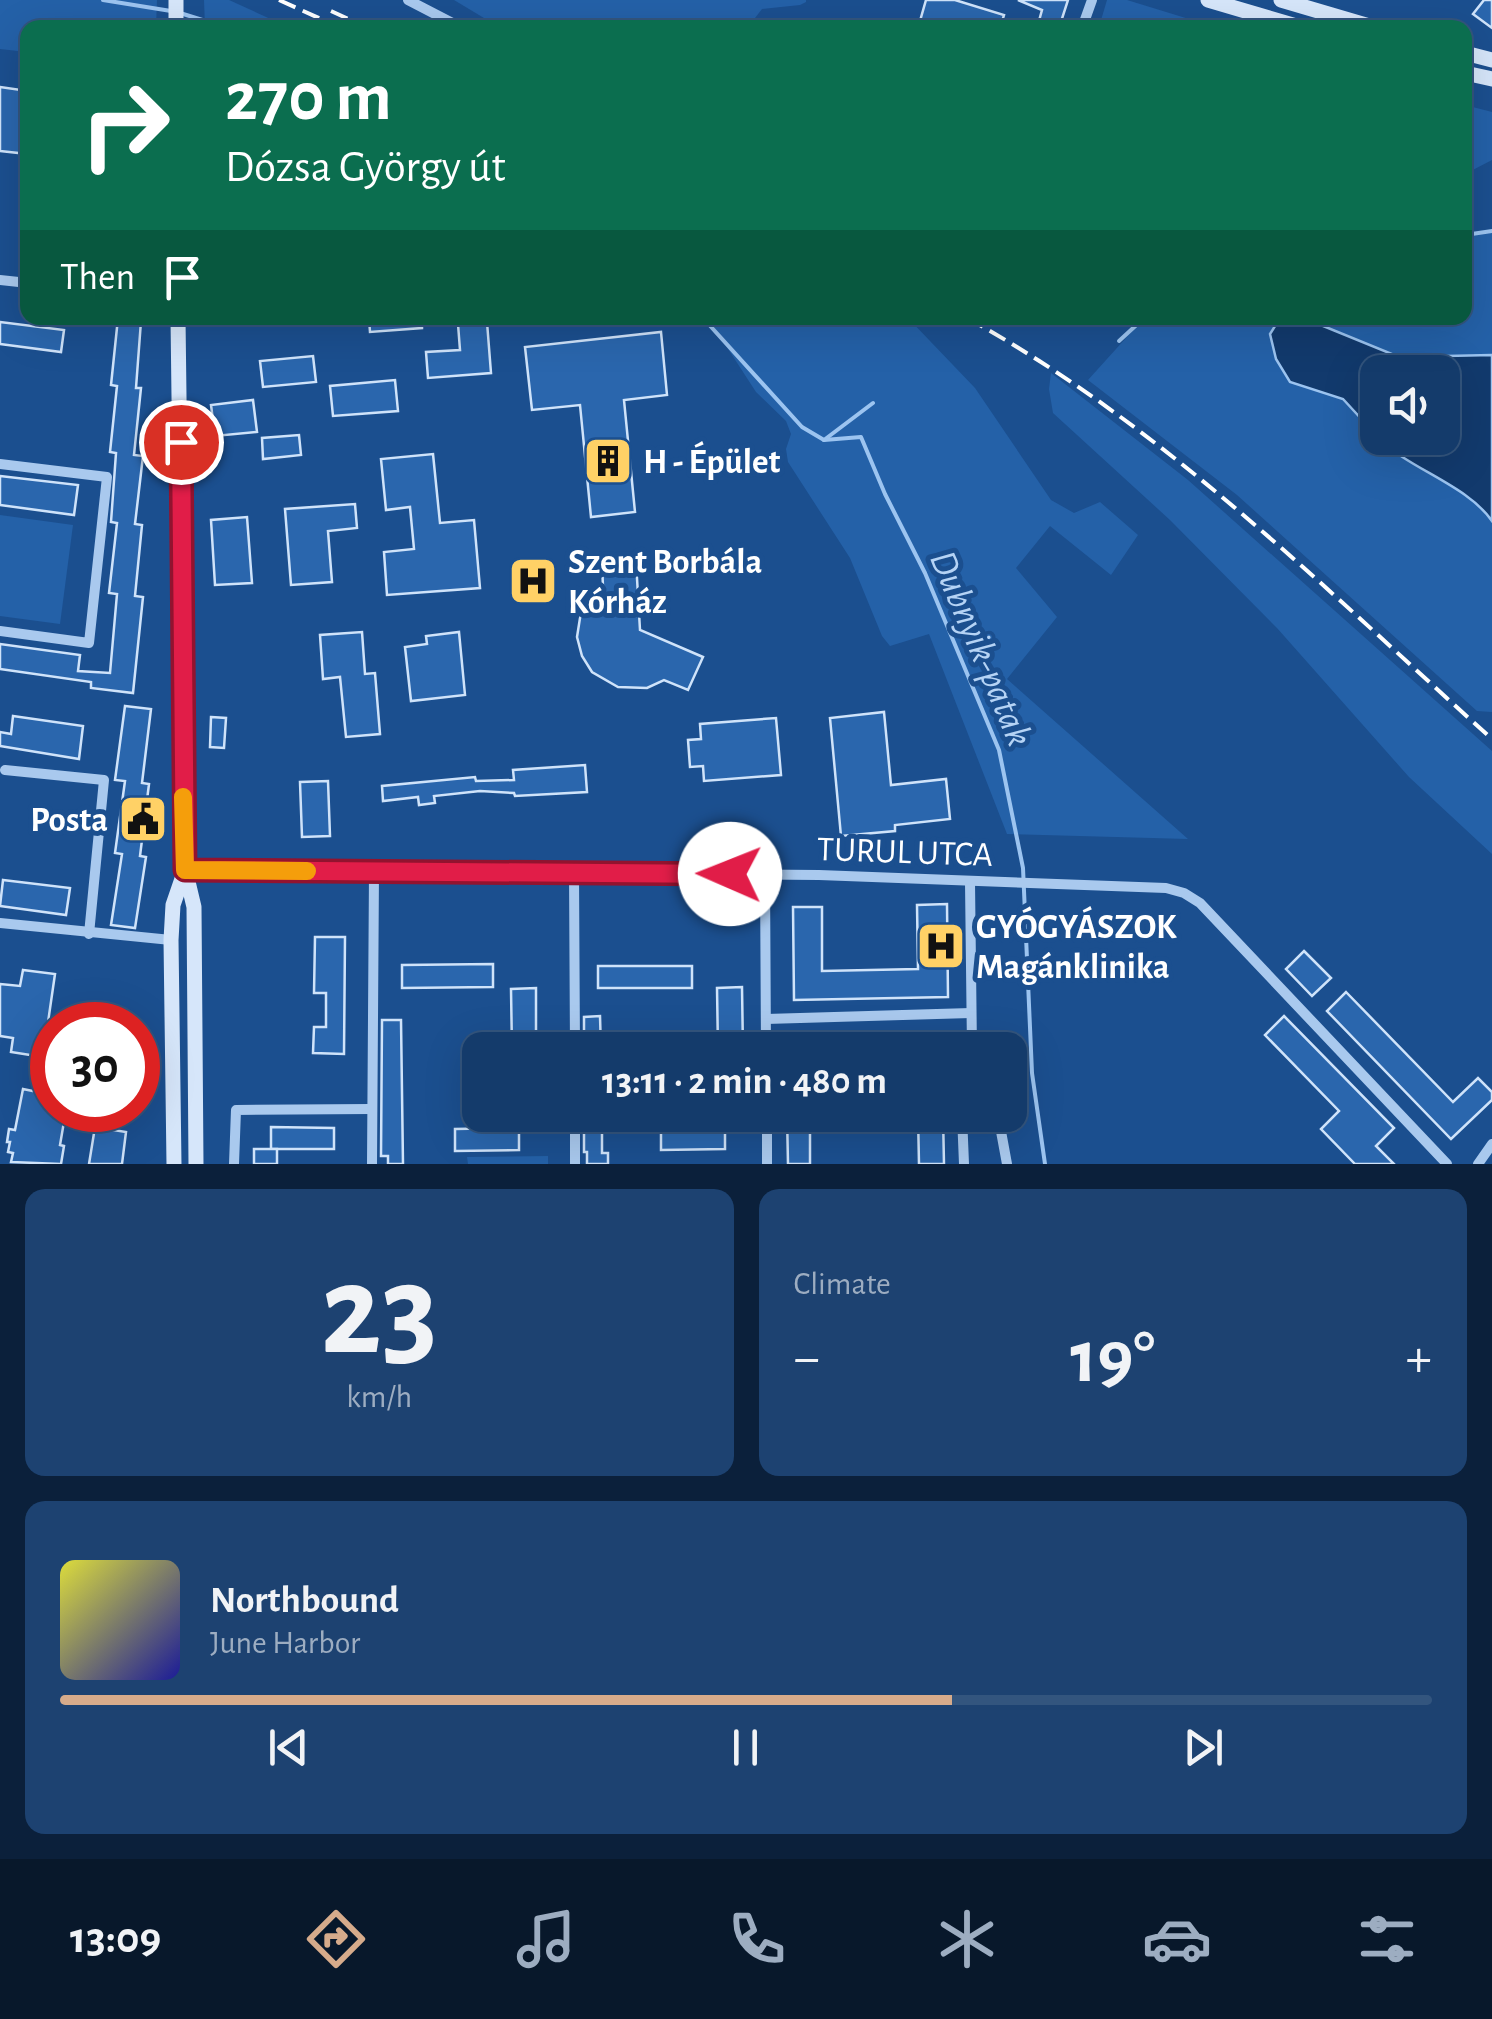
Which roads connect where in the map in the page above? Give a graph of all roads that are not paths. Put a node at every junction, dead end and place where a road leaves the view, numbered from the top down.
1 (408, 0) edge
2 (1208, 0) edge
3 (1281, 0) edge
4 (447, 20) edge
5 (1276, 20) edge
6 (1349, 20) edge
7 (178, 325) edge
8 (0, 464) edge
9 (0, 632) edge
10 (5, 770) dead end
11 (185, 870) junction
12 (374, 871) junction
13 (574, 873) junction
14 (766, 875) junction
15 (970, 882) junction
16 (0, 922) edge
17 (89, 934) junction
18 (172, 940) junction
19 (972, 1013) junction
20 (766, 1019) junction
21 (575, 1032) edge
22 (766, 1032) edge
23 (972, 1032) edge
24 (372, 1109) junction
25 (575, 1132) edge
26 (767, 1132) edge
27 (963, 1132) edge
28 (1001, 1132) edge
29 (1492, 1144) edge
30 (174, 1164) edge
31 (196, 1164) edge
32 (234, 1164) edge
33 (372, 1164) edge
34 (575, 1164) edge
35 (767, 1164) edge
36 (964, 1164) edge
37 (1007, 1164) edge
38 (1447, 1164) edge
39 (1478, 1164) edge

1 - 4 street
2 - 5 street
3 - 6 street
7 - 11 street
8 - 9 street
10 - 17 street
11 - 12 street, TURUL UTCA
11 - 18 street
11 - 31 street
12 - 13 street, TURUL UTCA
12 - 24 street
13 - 14 street, TURUL UTCA
13 - 21 street
14 - 15 street, TURUL UTCA
14 - 20 street
15 - 19 street
15 - 38 street, TURUL UTCA
16 - 17 street
17 - 18 street
18 - 30 street
19 - 20 street
19 - 23 street
20 - 22 street
24 - 32 street
24 - 33 street
25 - 34 street
26 - 35 street
27 - 36 street
28 - 37 street
29 - 39 street

